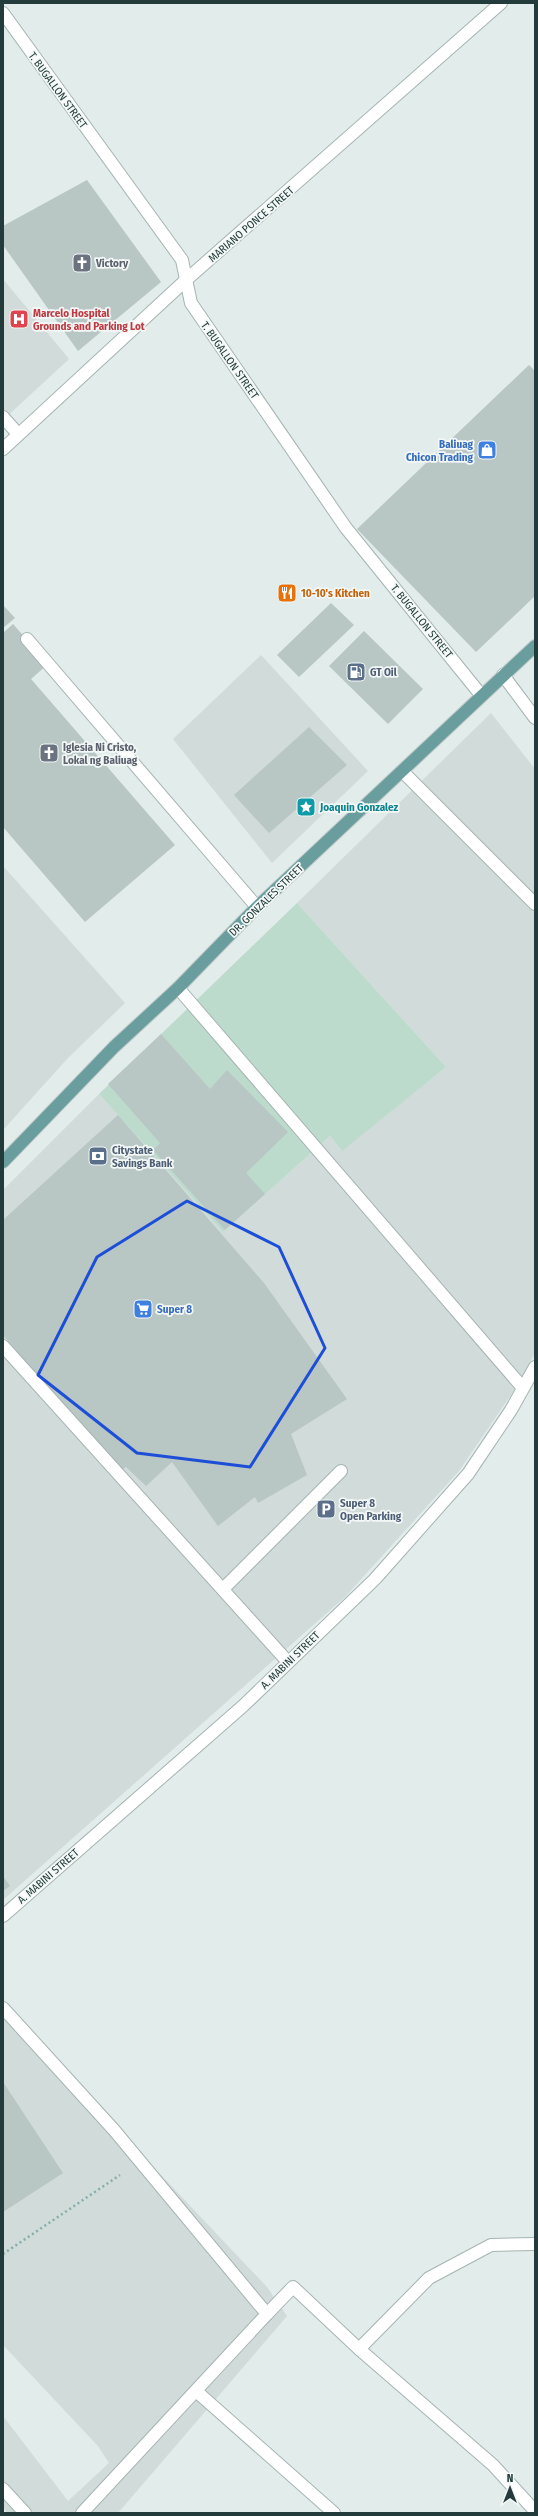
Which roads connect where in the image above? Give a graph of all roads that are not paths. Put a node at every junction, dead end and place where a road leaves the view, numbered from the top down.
1 (501, 3) edge
2 (3, 13) edge
3 (186, 280) junction
4 (3, 417) edge
5 (18, 434) junction
6 (3, 449) edge
7 (27, 639) dead end
8 (535, 646) edge
9 (503, 675) junction
10 (481, 695) junction
11 (535, 718) edge
12 (402, 771) junction
13 (535, 904) edge
14 (258, 907) junction
15 (178, 988) junction
16 (3, 1162) edge
17 (3, 1346) edge
18 (535, 1367) edge
19 (523, 1388) junction
20 (340, 1471) dead end
21 (223, 1589) junction
22 (288, 1662) junction
23 (3, 1916) edge
24 (3, 2008) edge
25 (535, 2244) edge
26 (267, 2314) junction
27 (359, 2349) junction
28 (196, 2390) junction
29 (3, 2489) edge
30 (535, 2511) edge
31 (25, 2513) edge
32 (82, 2513) edge
33 (334, 2513) edge

1 - 3 street, MARIANO PONCE STREET
2 - 3 street, T. BUGALLON STREET
3 - 5 street, MARIANO PONCE STREET
3 - 10 street, T. BUGALLON STREET
4 - 5 street
5 - 6 street, MARIANO PONCE STREET
7 - 14 street
8 - 9 main road, DR. GONZALES STREET
9 - 10 main road, DR. GONZALES STREET
9 - 11 street
10 - 12 main road, DR. GONZALES STREET
12 - 13 street
12 - 14 main road, DR. GONZALES STREET
14 - 15 main road, DR. GONZALES STREET
15 - 16 main road, DR. GONZALES STREET
15 - 19 street
17 - 21 street
18 - 19 street, A. MABINI STREET
19 - 22 street, A. MABINI STREET
20 - 21 street
21 - 22 street
22 - 23 street, A. MABINI STREET
24 - 26 street
25 - 27 street
26 - 27 street
26 - 28 street
27 - 30 street
28 - 32 street
28 - 33 street
29 - 31 street

